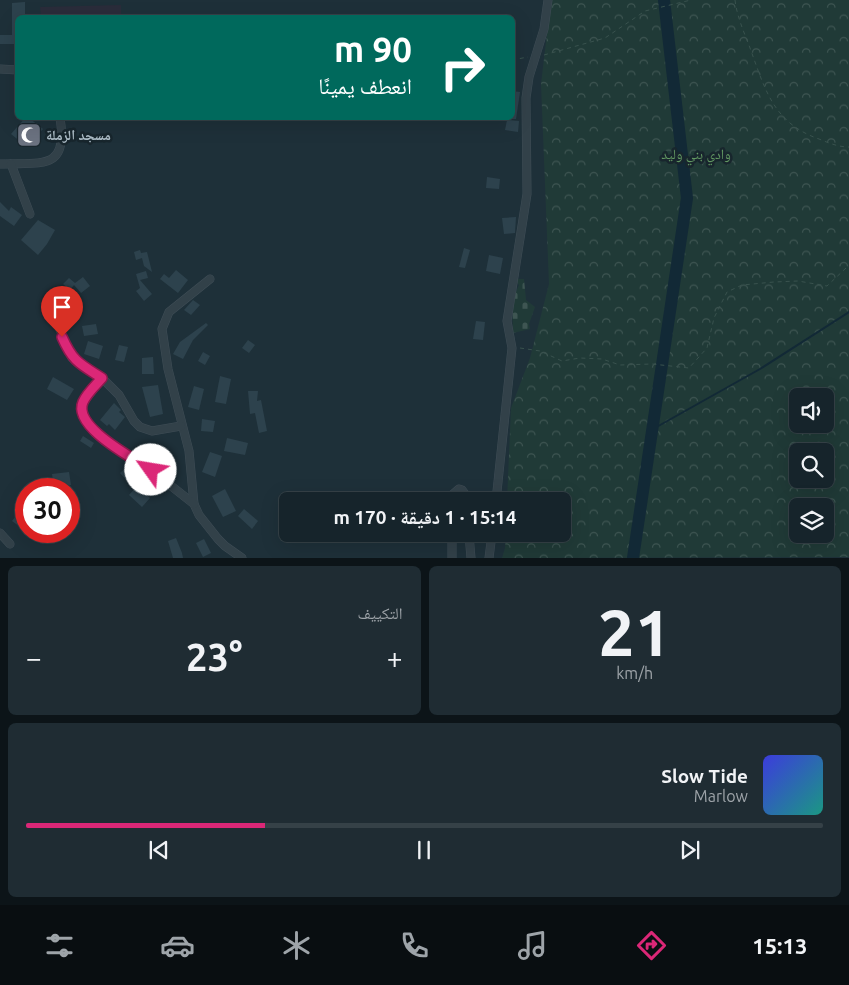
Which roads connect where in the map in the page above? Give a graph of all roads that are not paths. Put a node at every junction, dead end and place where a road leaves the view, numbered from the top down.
1 (548, 0) edge
2 (0, 69) edge
3 (15, 70) edge
4 (60, 120) edge
5 (0, 164) edge
6 (10, 164) junction
7 (30, 214) dead end
8 (210, 279) dead end
9 (55, 313) dead end
10 (102, 378) junction
11 (182, 426) junction
12 (497, 492) edge
13 (194, 504) junction
14 (0, 533) edge
15 (452, 542) edge
16 (470, 542) edge
17 (491, 542) edge
18 (10, 544) dead end
19 (242, 558) edge
20 (452, 558) edge
21 (471, 558) edge
22 (489, 558) edge

1 - 12 street
2 - 3 street
4 - 6 street
5 - 6 street
6 - 7 street
8 - 11 street
9 - 10 street
10 - 11 street
10 - 13 street
11 - 13 street
13 - 19 street
14 - 18 street
15 - 20 street
16 - 21 street
17 - 22 street

